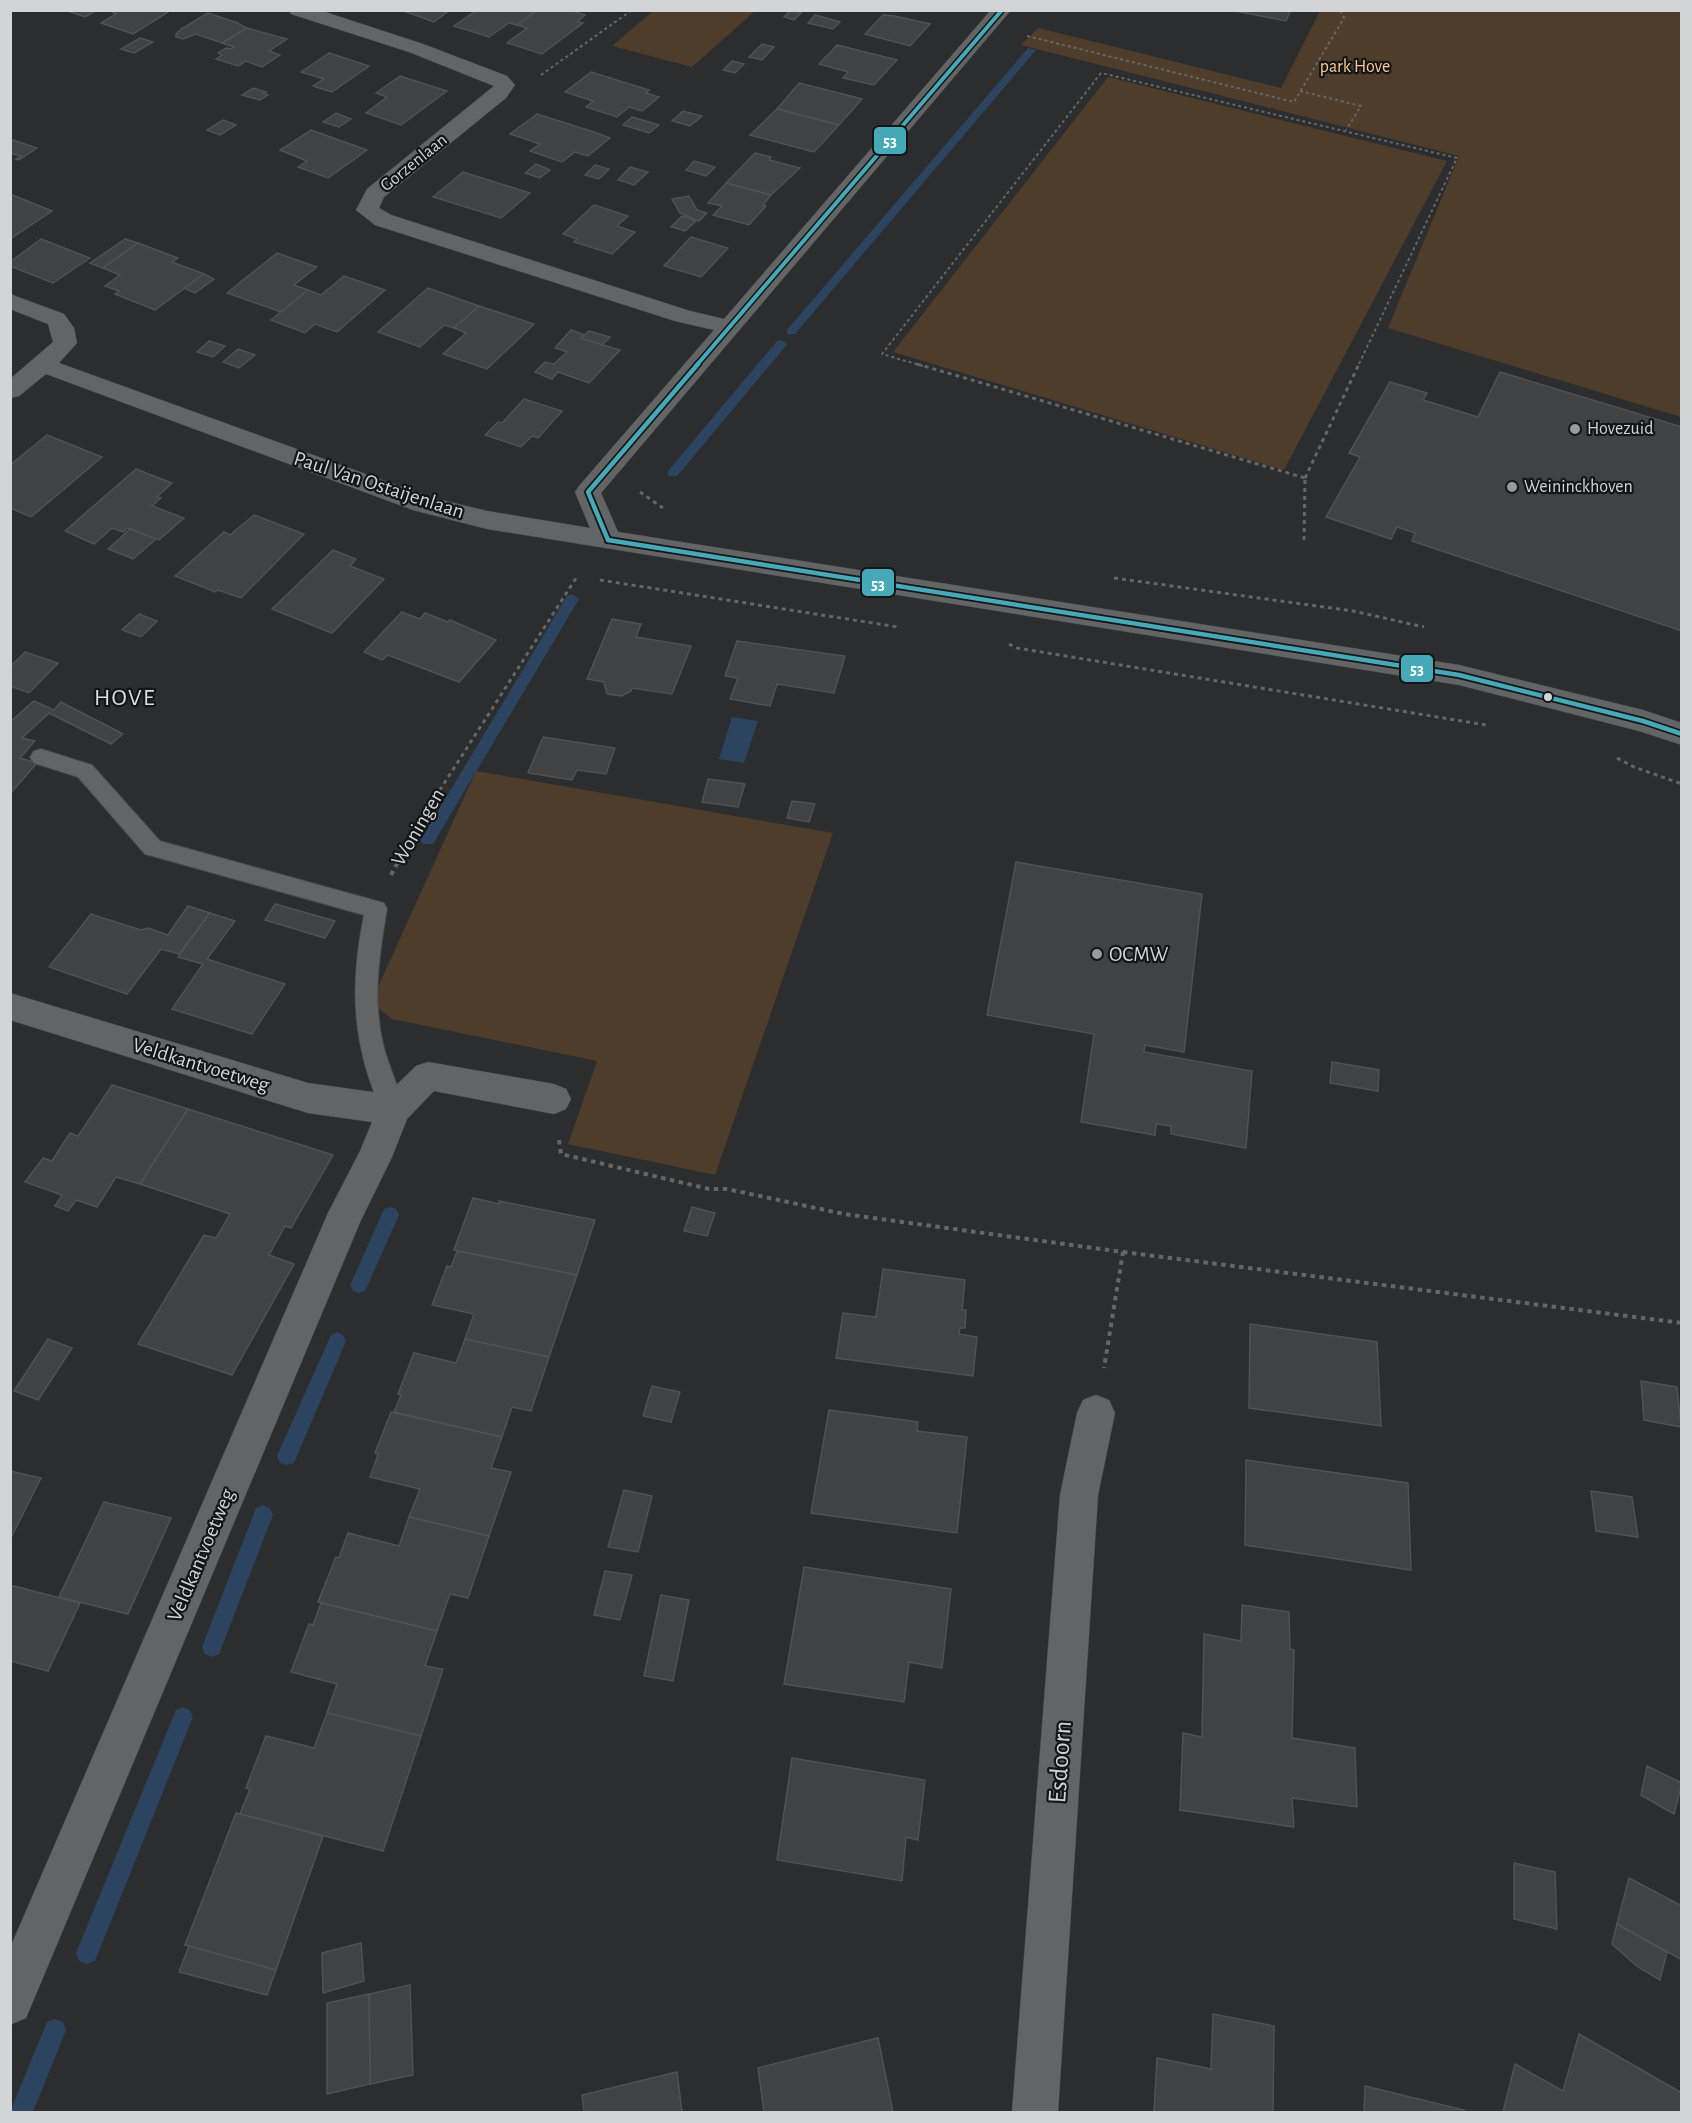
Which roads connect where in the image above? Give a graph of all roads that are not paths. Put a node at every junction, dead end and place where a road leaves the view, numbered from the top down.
1 (298, 10) edge
2 (996, 18) edge
3 (10, 301) edge
4 (730, 327) junction
5 (43, 365) junction
6 (10, 391) edge
7 (608, 540) junction
8 (1682, 734) edge
9 (41, 758) dead end
10 (10, 1006) edge
11 (554, 1099) road end
12 (394, 1110) junction
13 (1096, 1413) road end
14 (10, 2002) edge
15 (1035, 2112) edge

1 - 4 street, Gorzenlaan
2 - 4 street
3 - 5 street
4 - 7 street
5 - 6 street
5 - 7 street, Paul Van Ostaijenlaan
7 - 8 street, Paul Van Ostaijenlaan
9 - 12 lane
10 - 12 street, Veldkantvoetweg
11 - 12 street, Veldkantvoetweg
12 - 14 street, Veldkantvoetweg
13 - 15 street, Esdoorn

